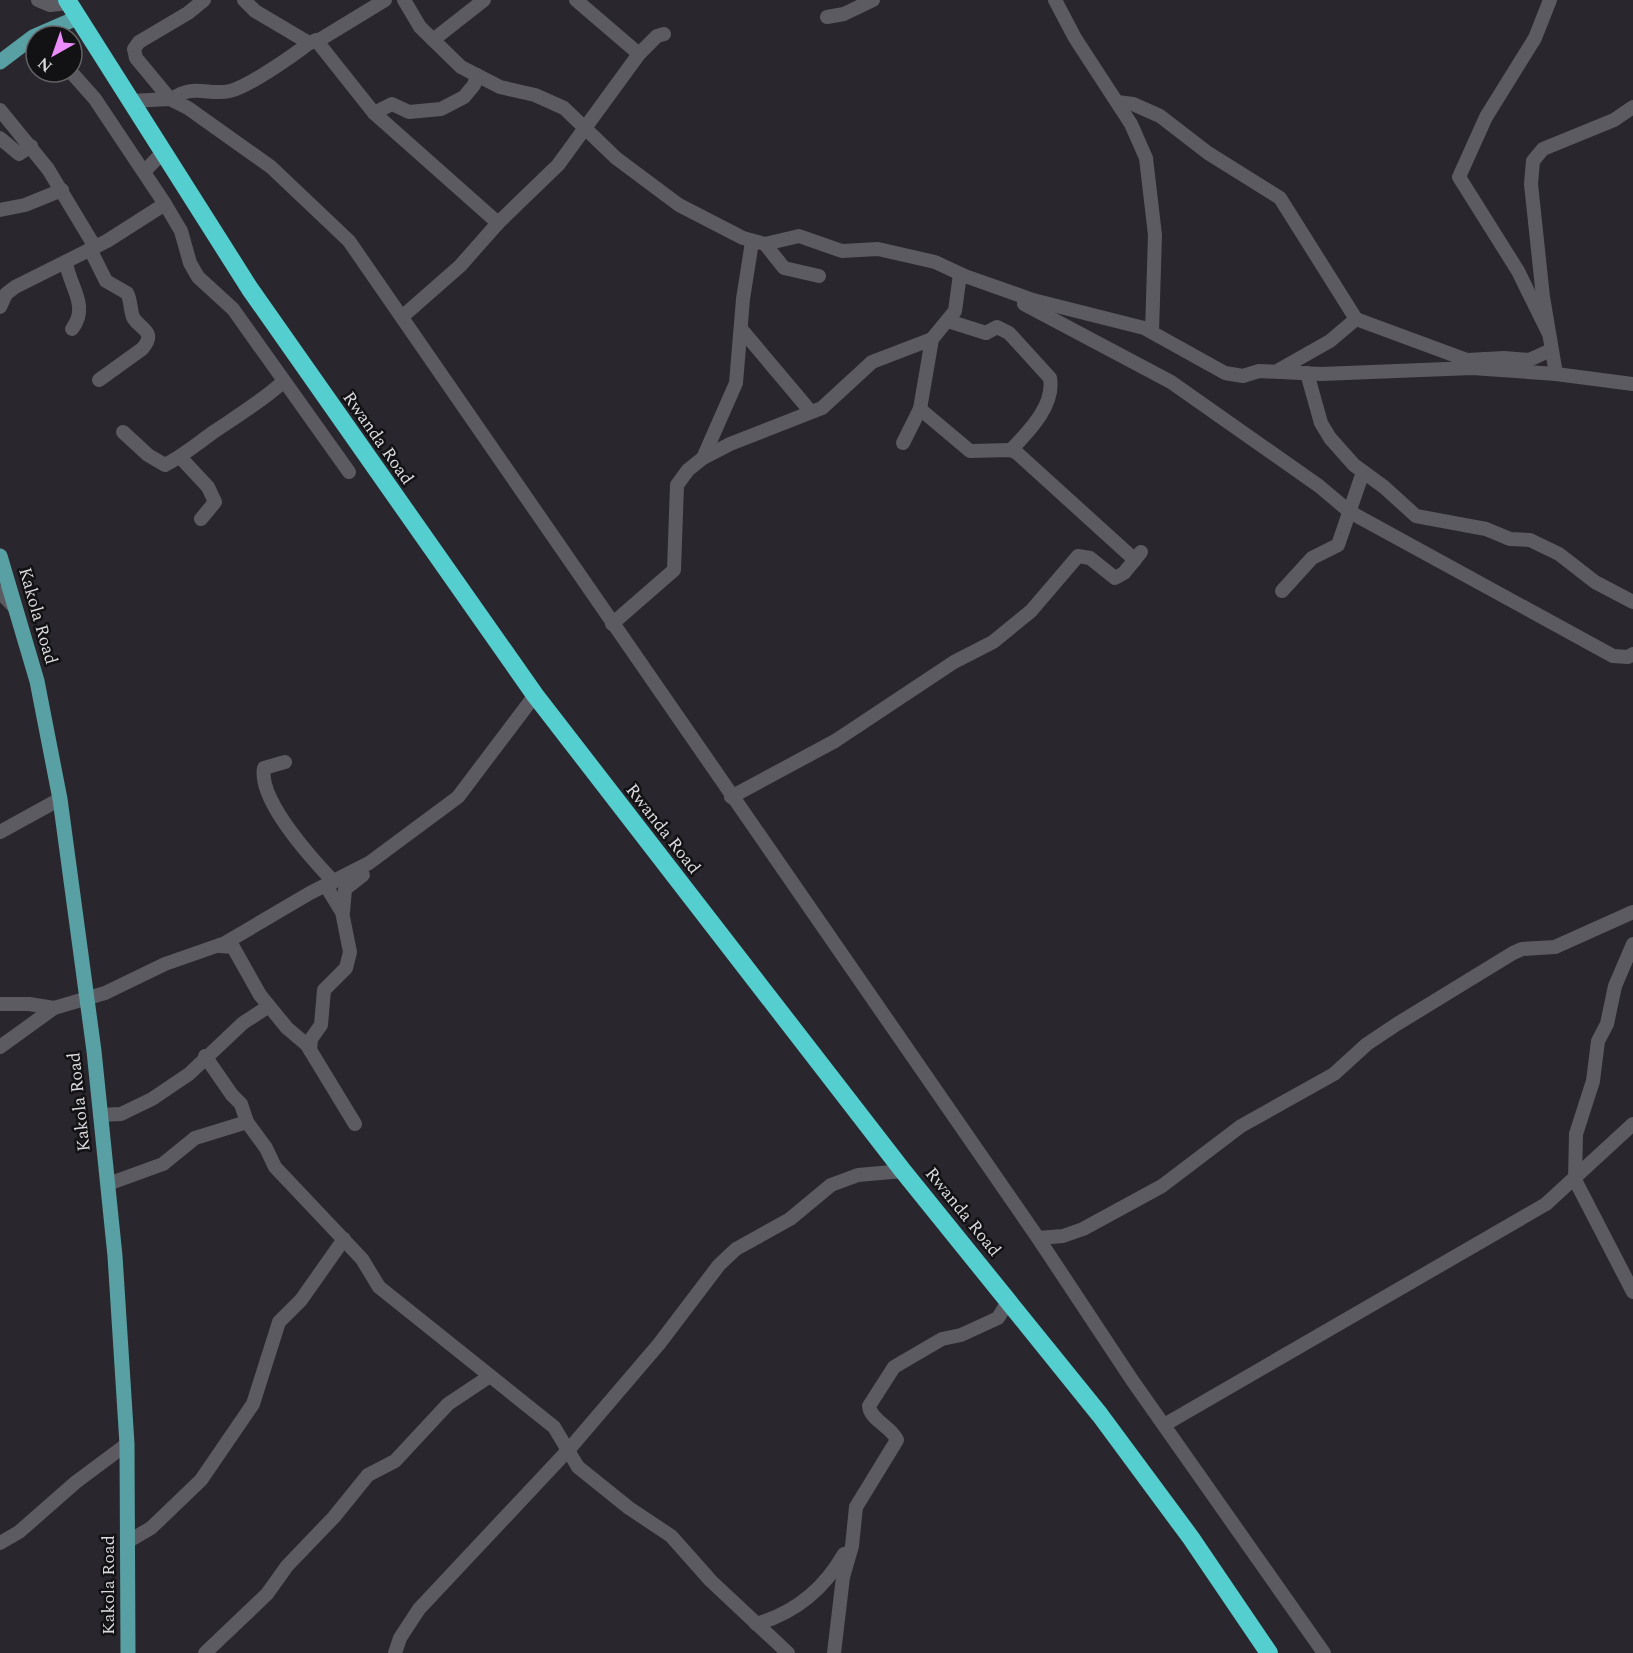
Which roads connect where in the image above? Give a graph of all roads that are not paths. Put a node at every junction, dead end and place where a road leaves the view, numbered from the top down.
1 (38, 0) edge
2 (204, 0) edge
3 (244, 0) edge
4 (385, 0) edge
5 (404, 0) edge
6 (484, 0) edge
7 (576, 0) edge
8 (873, 0) edge
9 (1055, 0) edge
10 (1550, 0) edge
11 (72, 6) edge
12 (827, 17) dead end
13 (51, 24) edge
14 (664, 34) dead end
15 (433, 40) junction
16 (313, 42) junction
17 (24, 45) edge
18 (639, 54) junction
19 (0, 62) edge
20 (477, 75) junction
21 (82, 84) edge
22 (171, 99) junction
23 (130, 101) junction
24 (1117, 102) junction
25 (1633, 108) edge
26 (0, 110) edge
27 (409, 112) junction
28 (374, 113) junction
29 (392, 128) junction
30 (586, 129) junction
31 (0, 138) edge
32 (31, 146) junction
33 (162, 153) junction
34 (144, 172) junction
35 (62, 190) junction
36 (165, 204) junction
37 (0, 210) edge
38 (498, 223) junction
39 (758, 243) junction
40 (92, 248) junction
41 (66, 262) junction
42 (963, 275) junction
43 (819, 276) dead end
44 (3, 295) edge
45 (0, 307) edge
46 (403, 316) junction
47 (1356, 319) junction
48 (948, 321) junction
49 (72, 329) dead end
50 (742, 330) junction
51 (1152, 332) junction
52 (1548, 332) junction
53 (932, 339) junction
54 (1551, 350) junction
55 (1274, 372) junction
56 (1307, 373) junction
57 (1556, 374) junction
58 (99, 380) dead end
59 (283, 382) junction
60 (1633, 384) edge
61 (920, 409) junction
62 (811, 412) junction
63 (123, 432) dead end
64 (903, 443) dead end
65 (1011, 450) junction
66 (180, 456) junction
67 (703, 458) junction
68 (349, 472) dead end
69 (1363, 472) junction
70 (1350, 512) junction
71 (201, 519) dead end
72 (0, 556) edge
73 (1282, 591) dead end
74 (0, 592) edge
75 (1633, 602) edge
76 (15, 608) junction
77 (612, 624) junction
78 (1633, 654) edge
79 (535, 695) junction
80 (285, 762) dead end
81 (731, 797) junction
82 (60, 799) junction
83 (0, 832) edge
84 (373, 861) junction
85 (330, 884) junction
86 (1633, 912) edge
87 (343, 917) junction
88 (1633, 944) edge
89 (219, 946) junction
90 (86, 998) junction
91 (0, 1004) edge
92 (269, 1006) junction
93 (54, 1008) junction
94 (0, 1047) edge
95 (310, 1050) junction
96 (205, 1056) junction
97 (100, 1115) junction
98 (247, 1122) junction
99 (355, 1124) dead end
100 (1633, 1124) edge
101 (903, 1171) junction
102 (1575, 1180) junction
103 (108, 1184) junction
104 (1038, 1238) junction
105 (344, 1239) junction
106 (1633, 1292) edge
107 (1008, 1302) junction
108 (490, 1376) junction
109 (1164, 1425) junction
110 (127, 1444) junction
111 (567, 1451) junction
112 (127, 1542) junction
113 (852, 1542) junction
114 (0, 1543) edge
115 (756, 1624) junction
116 (128, 1653) edge
117 (205, 1653) edge
118 (394, 1653) edge
119 (788, 1653) edge
120 (834, 1653) edge
121 (1269, 1653) edge
122 (1324, 1653) edge

1 - 11 street
2 - 22 street
3 - 16 street
4 - 16 street
5 - 15 street
6 - 15 street
7 - 18 street
8 - 12 street
9 - 24 street
10 - 52 street
11 - 13 main road
11 - 23 highway, Rwanda Road
14 - 18 street
15 - 20 street
16 - 22 street
16 - 28 street
17 - 19 main road
18 - 30 street
20 - 27 street
20 - 30 street
21 - 34 street
22 - 23 street
22 - 46 street
23 - 33 highway, Rwanda Road
24 - 47 street
24 - 51 street
25 - 52 street
26 - 32 street
27 - 28 street
27 - 29 street
28 - 29 street
29 - 38 street
30 - 38 street
30 - 39 street
31 - 32 street
32 - 35 street
33 - 34 street
33 - 79 highway, Rwanda Road
34 - 36 street
35 - 37 street
35 - 40 street
36 - 40 street
36 - 59 street
38 - 46 street
39 - 42 street
39 - 43 street
39 - 50 street
40 - 41 street
40 - 58 street
41 - 44 street
41 - 49 street
42 - 48 street
42 - 51 street
42 - 70 street
44 - 45 street
46 - 77 street
47 - 54 street
47 - 55 street
48 - 53 street
48 - 65 street
50 - 62 street
50 - 67 street
51 - 55 street
52 - 54 street
53 - 61 street
53 - 62 street
54 - 57 street
55 - 56 street
56 - 57 street
56 - 69 street
57 - 60 street
59 - 66 street
59 - 68 street
61 - 64 street
61 - 65 street
62 - 67 street
63 - 66 street
65 - 81 street
66 - 71 street
67 - 77 street
69 - 70 street
69 - 75 street
70 - 73 street
70 - 78 street
72 - 76 main road, Kakola Road
74 - 76 street
76 - 82 main road, Kakola Road
77 - 81 street
79 - 84 street
79 - 101 highway, Rwanda Road
80 - 85 street
81 - 104 street
82 - 83 street
82 - 90 main road, Kakola Road
84 - 85 street
84 - 87 street
85 - 87 street
85 - 89 street
86 - 104 street
87 - 95 street
88 - 102 street
89 - 90 street
89 - 92 street
90 - 93 street
90 - 97 main road, Kakola Road
91 - 93 street
92 - 95 street
92 - 96 street
93 - 94 street
95 - 99 street
96 - 97 street
96 - 98 street
97 - 103 main road, Kakola Road
98 - 103 street
98 - 105 street
100 - 102 street
101 - 107 highway, Rwanda Road
101 - 111 street
102 - 106 street
102 - 109 street
103 - 110 main road, Kakola Road
104 - 109 street
105 - 108 street
105 - 112 street
107 - 113 street
107 - 121 highway, Rwanda Road
108 - 111 street
108 - 117 street
109 - 122 street
110 - 112 main road, Kakola Road
110 - 114 street
111 - 115 street
111 - 118 street
112 - 116 main road, Kakola Road
113 - 115 street
113 - 120 street
115 - 119 street

